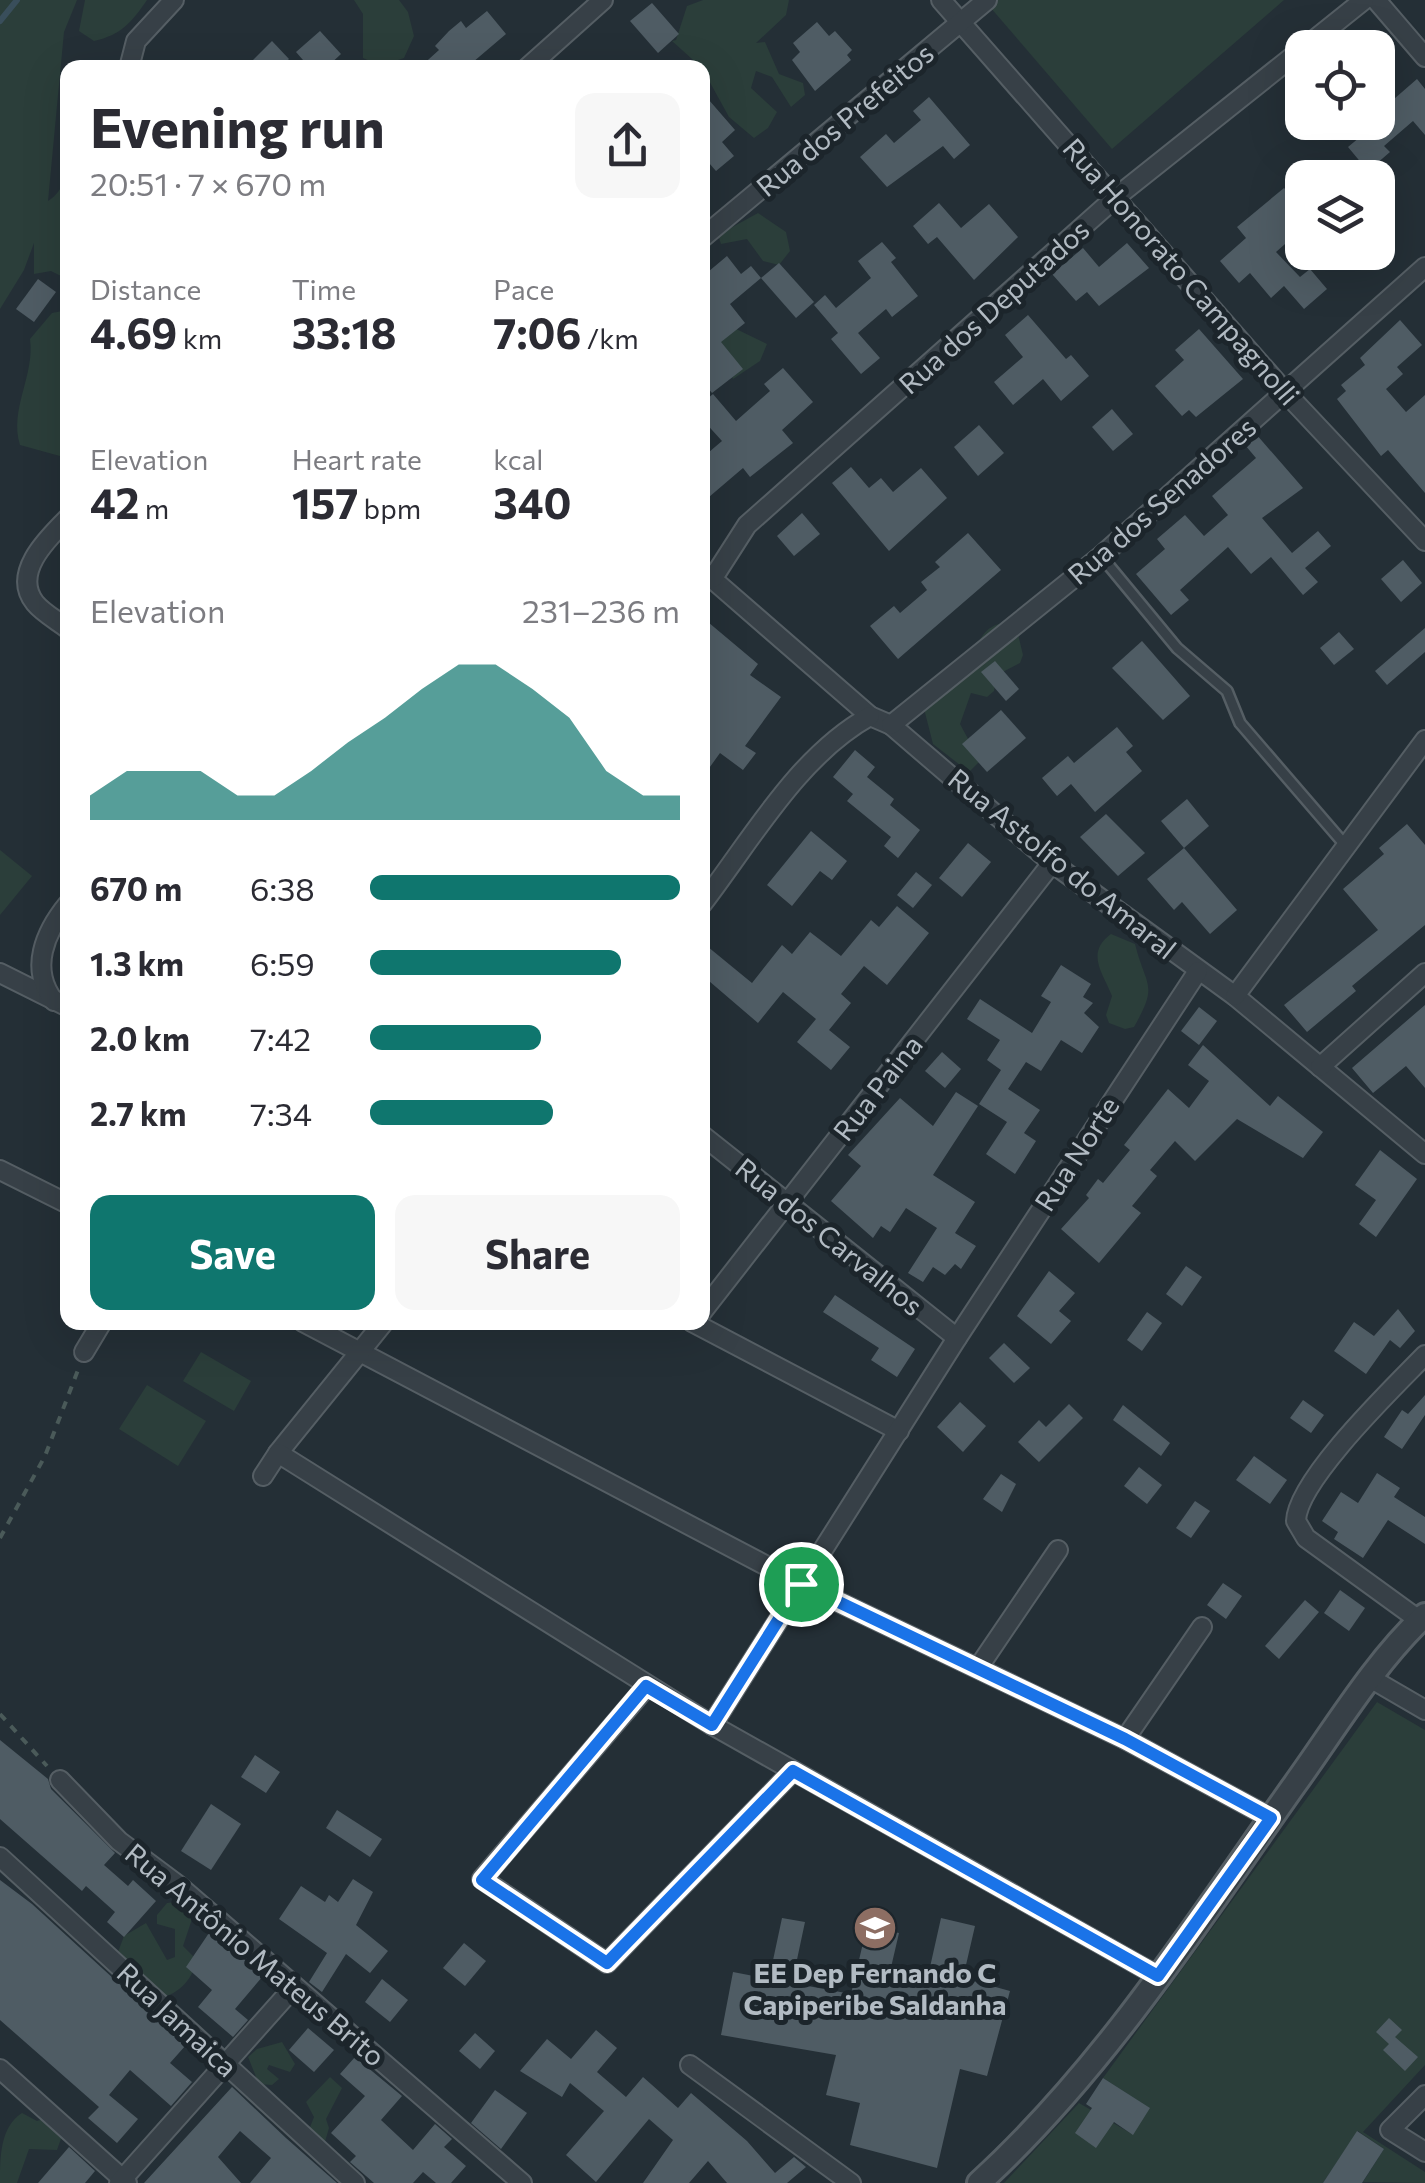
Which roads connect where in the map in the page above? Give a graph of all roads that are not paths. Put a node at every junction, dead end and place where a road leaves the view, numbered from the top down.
1 (174, 0) edge
2 (603, 0) edge
3 (941, 0) edge
4 (988, 0) edge
5 (1364, 0) edge
6 (1376, 0) edge
7 (961, 24) junction
8 (1326, 30) edge
9 (1425, 57) edge
10 (131, 60) edge
11 (536, 60) edge
12 (1285, 62) edge
13 (1115, 198) junction
14 (710, 231) edge
15 (1425, 267) edge
16 (1286, 393) junction
17 (60, 526) edge
18 (1425, 541) edge
19 (1102, 556) junction
20 (710, 570) edge
21 (710, 578) edge
22 (60, 622) edge
23 (870, 716) junction
24 (891, 725) junction
25 (1425, 740) edge
26 (1346, 847) junction
27 (1052, 863) junction
28 (710, 894) edge
29 (60, 913) edge
30 (1198, 971) junction
31 (0, 973) edge
32 (1425, 973) edge
33 (1235, 996) junction
34 (60, 1003) edge
35 (60, 1003) edge
36 (1320, 1068) junction
37 (710, 1142) edge
38 (1425, 1154) edge
39 (0, 1170) edge
40 (60, 1200) edge
41 (787, 1205) junction
42 (710, 1302) edge
43 (97, 1330) edge
44 (318, 1330) edge
45 (378, 1330) edge
46 (706, 1330) edge
47 (957, 1338) junction
48 (84, 1352) road end
49 (360, 1352) junction
50 (1425, 1355) edge
51 (899, 1431) junction
52 (278, 1453) junction
53 (263, 1476) dead end
54 (1058, 1550) dead end
55 (801, 1584) junction
56 (1422, 1618) edge
57 (1202, 1627) dead end
58 (978, 1668) junction
59 (1370, 1678) junction
60 (646, 1686) junction
61 (1425, 1710) edge
62 (712, 1725) junction
63 (1125, 1739) junction
64 (793, 1771) junction
65 (60, 1780) road end
66 (1271, 1818) junction
67 (0, 1857) edge
68 (1158, 1976) junction
69 (293, 1988) junction
70 (224, 2064) junction
71 (690, 2065) dead end
72 (0, 2068) edge
73 (1425, 2095) edge
74 (1425, 2152) edge
75 (122, 2182) edge
76 (355, 2183) edge
77 (522, 2183) edge
78 (850, 2183) edge
79 (979, 2183) edge

1 - 10 street
2 - 11 street
3 - 7 street, Rua Honorato Campagnolli
4 - 7 street, Rua dos Prefeitos
5 - 8 street, Rua dos Deputados
6 - 9 street
7 - 13 street, Rua Honorato Campagnolli
7 - 14 street, Rua dos Prefeitos
12 - 13 street, Rua dos Deputados
13 - 16 street, Rua Honorato Campagnolli
13 - 20 street, Rua dos Deputados
15 - 16 street, Rua dos Senadores
16 - 18 street, Rua Honorato Campagnolli
16 - 19 street, Rua dos Senadores
17 - 22 street
19 - 24 street, Rua dos Senadores
19 - 26 lane
21 - 23 street, Rua Astolfo do Amaral
23 - 24 street, Rua Astolfo do Amaral
23 - 28 street
24 - 27 street, Rua Astolfo do Amaral
25 - 26 street
26 - 33 street
27 - 30 street, Rua Astolfo do Amaral
27 - 41 street, Rua Paina
29 - 34 street
30 - 33 street, Rua Astolfo do Amaral
30 - 47 street, Rua Norte
31 - 35 street
32 - 36 street
33 - 36 street, Rua Astolfo do Amaral
36 - 38 street, Rua Astolfo do Amaral
37 - 41 street, Rua dos Carvalhos
39 - 40 street
41 - 42 street, Rua Paina
41 - 47 street, Rua dos Carvalhos
43 - 48 street
44 - 49 street
45 - 49 street
46 - 51 street
47 - 51 street, Rua Norte
49 - 52 street
49 - 55 street
50 - 56 street
51 - 55 street, Rua Norte
52 - 53 street
52 - 60 street
54 - 58 street
55 - 58 street
55 - 62 street, Rua Norte
56 - 59 street
57 - 63 street
58 - 63 street
59 - 61 street
59 - 66 street
60 - 62 street
60 - 64 street
62 - 64 street
63 - 66 street
64 - 68 street
65 - 69 street, Rua Antônio Mateus Brito
66 - 68 street
67 - 70 street, Rua Jamaica
68 - 79 street
69 - 70 street
69 - 77 street, Rua Antônio Mateus Brito
70 - 75 street
70 - 76 street, Rua Jamaica
71 - 78 street
72 - 75 street
73 - 74 street

